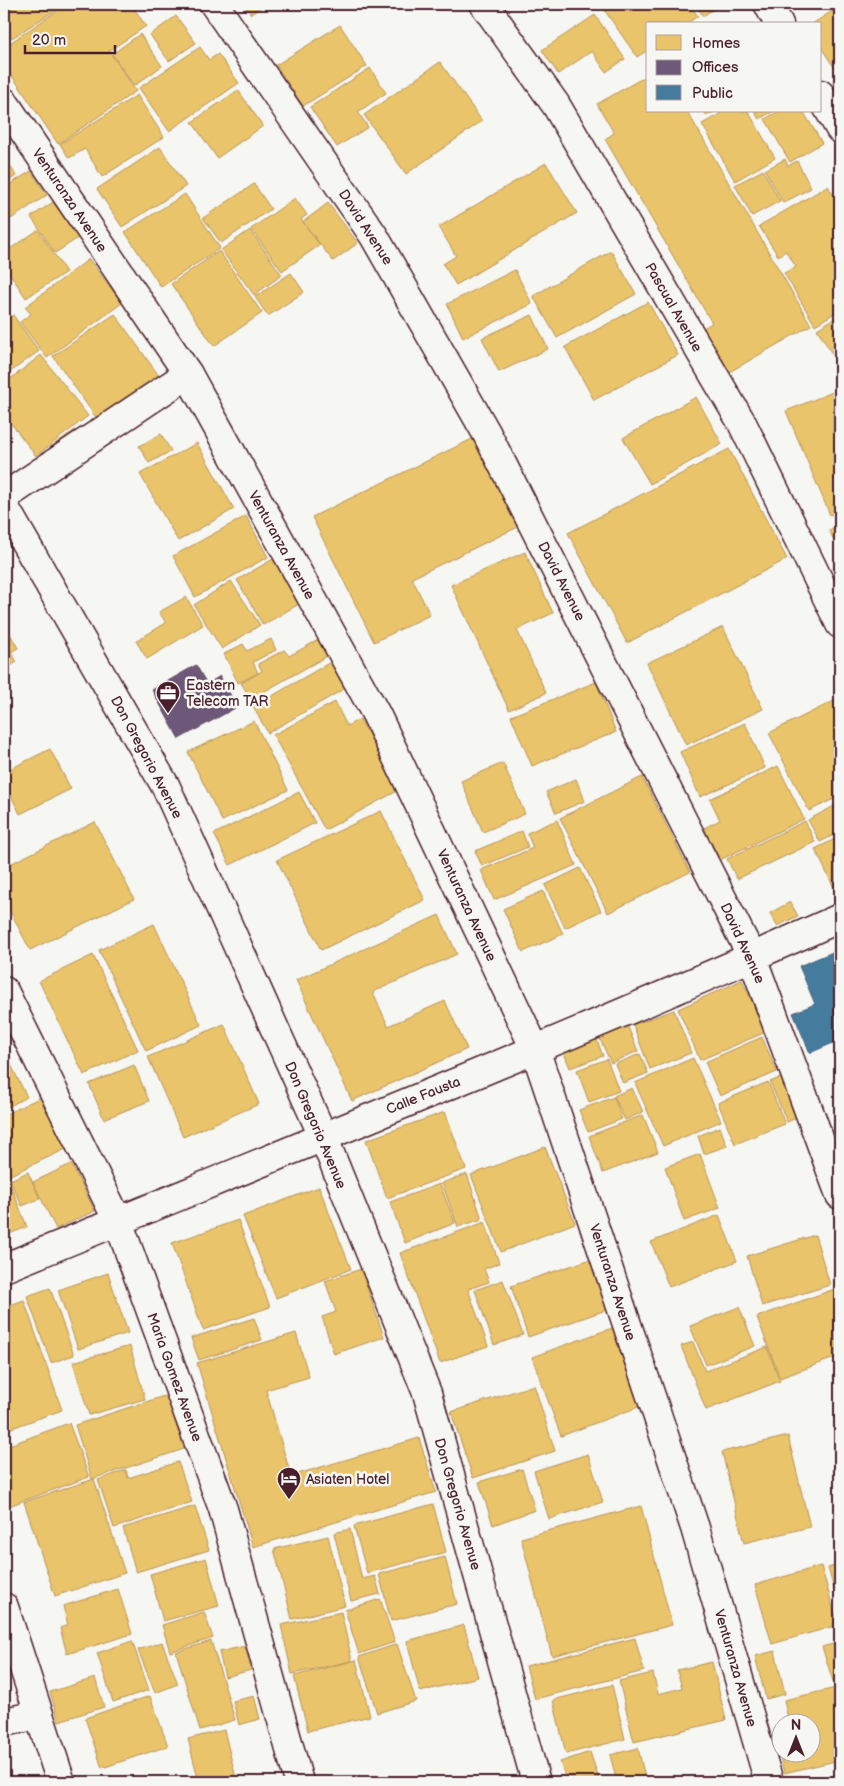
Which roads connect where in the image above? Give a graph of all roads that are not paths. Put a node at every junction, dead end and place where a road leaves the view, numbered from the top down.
1 (214, 4) edge
2 (484, 4) edge
3 (768, 4) edge
4 (778, 22) edge
5 (822, 98) edge
6 (4, 102) edge
7 (840, 129) edge
8 (188, 374) junction
9 (4, 497) edge
10 (4, 506) edge
11 (840, 624) edge
12 (840, 918) edge
13 (752, 957) junction
14 (4, 991) edge
15 (535, 1049) junction
16 (323, 1136) junction
17 (840, 1195) edge
18 (118, 1221) junction
19 (4, 1268) edge
20 (4, 1607) edge
21 (39, 1715) junction
22 (4, 1722) edge
23 (61, 1782) edge
24 (299, 1782) edge
25 (536, 1782) edge
26 (769, 1782) edge

1 - 13 street, David Avenue
2 - 11 street, Pascual Avenue
3 - 4 street
5 - 7 street
6 - 8 street, Venturanza Avenue
8 - 9 street
8 - 15 street, Venturanza Avenue
10 - 16 street, Don Gregorio Avenue
12 - 13 street, Calle Fausta
13 - 15 street, Calle Fausta
13 - 17 street, David Avenue
14 - 18 street, Maria Gomez Avenue
15 - 16 street, Calle Fausta
15 - 26 street, Venturanza Avenue
16 - 18 street, Calle Fausta
16 - 25 street, Don Gregorio Avenue
18 - 19 street, Calle Fausta
18 - 24 street, Maria Gomez Avenue
20 - 21 street
21 - 22 street
21 - 23 street

